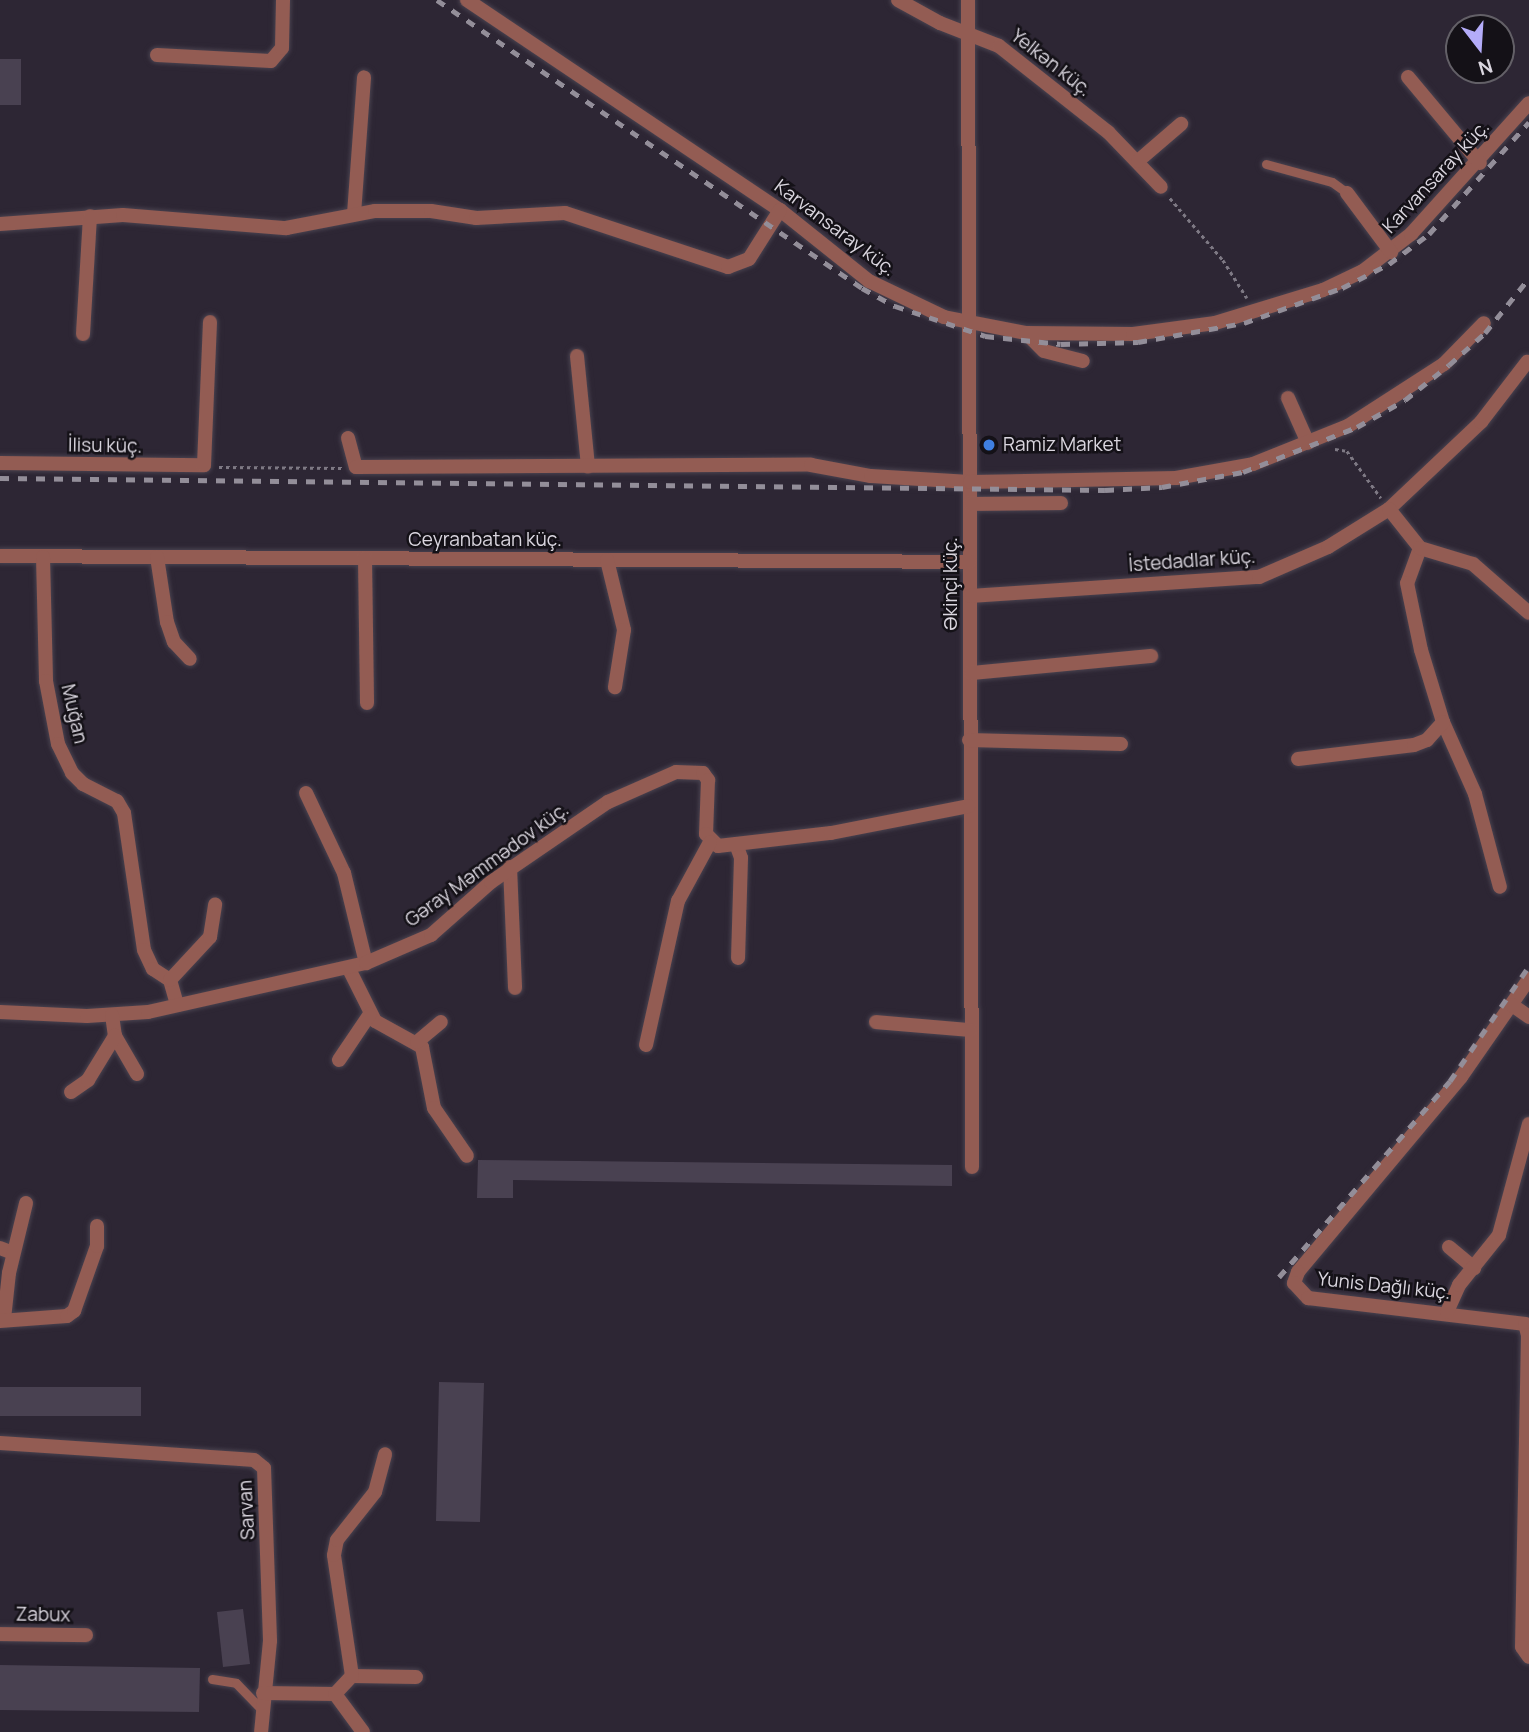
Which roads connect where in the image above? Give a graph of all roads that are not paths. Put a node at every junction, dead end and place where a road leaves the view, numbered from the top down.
1 (283, 0) edge
2 (467, 0) edge
3 (898, 0) edge
4 (968, 0) edge
5 (968, 33) junction
6 (157, 55) dead end
7 (364, 76) dead end
8 (1408, 77) dead end
9 (1529, 103) edge
10 (1181, 124) dead end
11 (1138, 161) junction
12 (1480, 163) junction
13 (1266, 164) dead end
14 (1161, 187) road end
15 (1348, 192) joint
16 (780, 210) junction
17 (354, 214) junction
18 (90, 216) junction
19 (0, 223) edge
20 (1391, 252) junction
21 (210, 322) dead end
22 (1484, 323) dead end
23 (970, 324) junction
24 (1026, 333) junction
25 (83, 334) dead end
26 (577, 356) dead end
27 (1083, 361) dead end
28 (1527, 362) dead end
29 (1288, 398) dead end
30 (348, 438) dead end
31 (1308, 443) junction
32 (0, 463) edge
33 (588, 466) junction
34 (970, 482) junction
35 (1061, 503) dead end
36 (971, 504) junction
37 (1389, 509) junction
38 (1420, 548) junction
39 (0, 556) edge
40 (43, 557) junction
41 (157, 557) junction
42 (365, 558) junction
43 (607, 560) junction
44 (970, 562) junction
45 (970, 596) junction
46 (1529, 613) edge
47 (1151, 656) dead end
48 (190, 659) dead end
49 (971, 673) junction
50 (615, 687) dead end
51 (367, 703) dead end
52 (1443, 722) junction
53 (970, 740) junction
54 (1122, 744) dead end
55 (1298, 759) dead end
56 (306, 793) dead end
57 (968, 806) junction
58 (710, 842) junction
59 (736, 844) junction
60 (510, 867) junction
61 (1500, 887) dead end
62 (215, 904) dead end
63 (738, 958) dead end
64 (366, 963) junction
65 (349, 969) junction
66 (1529, 979) edge
67 (170, 980) junction
68 (515, 988) dead end
69 (177, 1005) junction
70 (1512, 1005) junction
71 (0, 1012) edge
72 (370, 1014) junction
73 (112, 1015) junction
74 (1529, 1017) edge
75 (441, 1022) dead end
76 (876, 1022) dead end
77 (970, 1030) junction
78 (115, 1036) junction
79 (417, 1042) junction
80 (646, 1045) dead end
81 (339, 1060) dead end
82 (137, 1074) dead end
83 (71, 1092) dead end
84 (1529, 1124) edge
85 (467, 1156) dead end
86 (972, 1167) dead end
87 (26, 1203) dead end
88 (97, 1226) dead end
89 (1449, 1247) dead end
90 (7, 1250) edge
91 (1474, 1268) junction
92 (1447, 1312) junction
93 (2, 1320) edge
94 (0, 1443) edge
95 (385, 1454) dead end
96 (0, 1634) edge
97 (86, 1635) dead end
98 (1529, 1657) edge
99 (352, 1676) junction
100 (416, 1677) dead end
101 (212, 1679) dead end
102 (262, 1693) junction
103 (335, 1694) junction
104 (261, 1709) junction
105 (261, 1732) edge
106 (363, 1732) edge

1 - 6 street
2 - 16 street, Karvansaray küç.
3 - 5 street, Yelkən küç.
4 - 5 street, Əkinçi küç.
5 - 11 street, Yelkən küç.
5 - 23 street, Əkinçi küç.
7 - 17 street
8 - 12 street
9 - 12 street, Karvansaray küç.
10 - 11 street
11 - 14 street, Yelkən küç.
12 - 20 street, Karvansaray küç.
13 - 15 lane
15 - 20 street
16 - 17 street
16 - 23 street, Karvansaray küç.
17 - 18 street
18 - 19 street
18 - 25 street
20 - 24 street, Karvansaray küç.
21 - 32 street, İlisu küç.
22 - 31 street
23 - 24 street, Karvansaray küç.
23 - 34 street, Əkinçi küç.
24 - 27 street
26 - 33 street
28 - 37 street, İstedadlar küç.
29 - 31 street
30 - 33 street
31 - 34 street
33 - 34 street
34 - 36 street, Əkinçi küç.
35 - 36 street
36 - 44 street, Əkinçi küç.
37 - 38 street
37 - 45 street, İstedadlar küç.
38 - 46 street
38 - 52 street
39 - 40 street, Ceyranbatan küç.
40 - 41 street, Ceyranbatan küç.
40 - 67 street, Muğan
41 - 42 street, Ceyranbatan küç.
41 - 48 street
42 - 43 street, Ceyranbatan küç.
42 - 51 street
43 - 44 street, Ceyranbatan küç.
43 - 50 street
44 - 45 street, Əkinçi küç.
45 - 49 street, Əkinçi küç.
47 - 49 street
49 - 53 street, Əkinçi küç.
52 - 55 street
52 - 61 street
53 - 54 street
53 - 57 street, Əkinçi küç.
56 - 64 street
57 - 59 street
57 - 77 street, Əkinçi küç.
58 - 59 street
58 - 60 street, Gəray Məmmədov küç.
58 - 80 street
59 - 63 street
60 - 64 street, Gəray Məmmədov küç.
60 - 68 street
62 - 67 street
64 - 65 street, Gəray Məmmədov küç.
65 - 69 street, Gəray Məmmədov küç.
65 - 72 street
66 - 70 street, Yunis Dağlı küç.
67 - 69 street, Muğan
69 - 73 street, Gəray Məmmədov küç.
70 - 74 street
70 - 92 street, Yunis Dağlı küç.
71 - 73 street, Gəray Məmmədov küç.
72 - 79 street
72 - 81 street
73 - 78 street
75 - 79 street
76 - 77 street
77 - 86 street, Əkinçi küç.
78 - 82 street
78 - 83 street
79 - 85 street
84 - 91 street
87 - 90 street
88 - 93 street
89 - 91 street
90 - 93 street
91 - 92 street
92 - 98 street, Yunis Dağlı küç.
94 - 102 street, Sarvan
95 - 99 street
96 - 97 street, Zabux
99 - 100 street
99 - 103 street
101 - 104 lane
102 - 103 street
102 - 104 street, Sarvan
103 - 106 street
104 - 105 street, Sarvan

